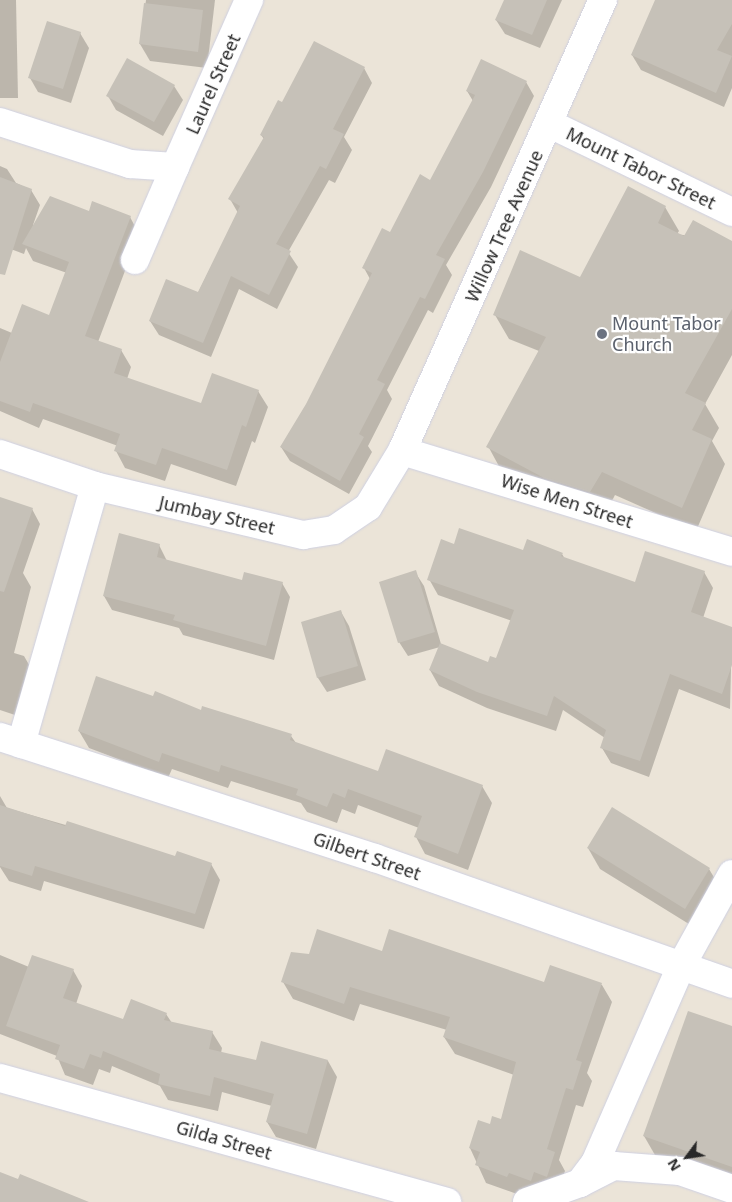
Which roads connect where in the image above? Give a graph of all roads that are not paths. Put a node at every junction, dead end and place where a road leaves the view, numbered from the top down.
1 (249, 0) edge
2 (603, 0) edge
3 (0, 122) edge
4 (550, 124) junction
5 (175, 167) junction
6 (732, 212) edge
7 (135, 260) dead end
8 (402, 451) junction
9 (0, 454) edge
10 (95, 486) junction
11 (732, 552) edge
12 (10, 740) edge
13 (732, 874) edge
14 (681, 966) junction
15 (732, 984) edge
16 (0, 1078) edge
17 (580, 1183) junction
18 (732, 1189) edge
19 (447, 1202) edge
20 (527, 1202) edge

1 - 5 street, Laurel Street
2 - 4 street, Willow Tree Avenue
3 - 5 street
4 - 6 street, Mount Tabor Street
4 - 8 street, Willow Tree Avenue
5 - 7 street, Laurel Street
8 - 10 street, Jumbay Street
8 - 11 street, Wise Men Street
9 - 10 street, Jumbay Street
10 - 12 street
12 - 14 street, Gilbert Street
13 - 14 street
14 - 15 street, Gilbert Street
14 - 17 street
16 - 19 street, Gilda Street
17 - 18 street
17 - 20 street

